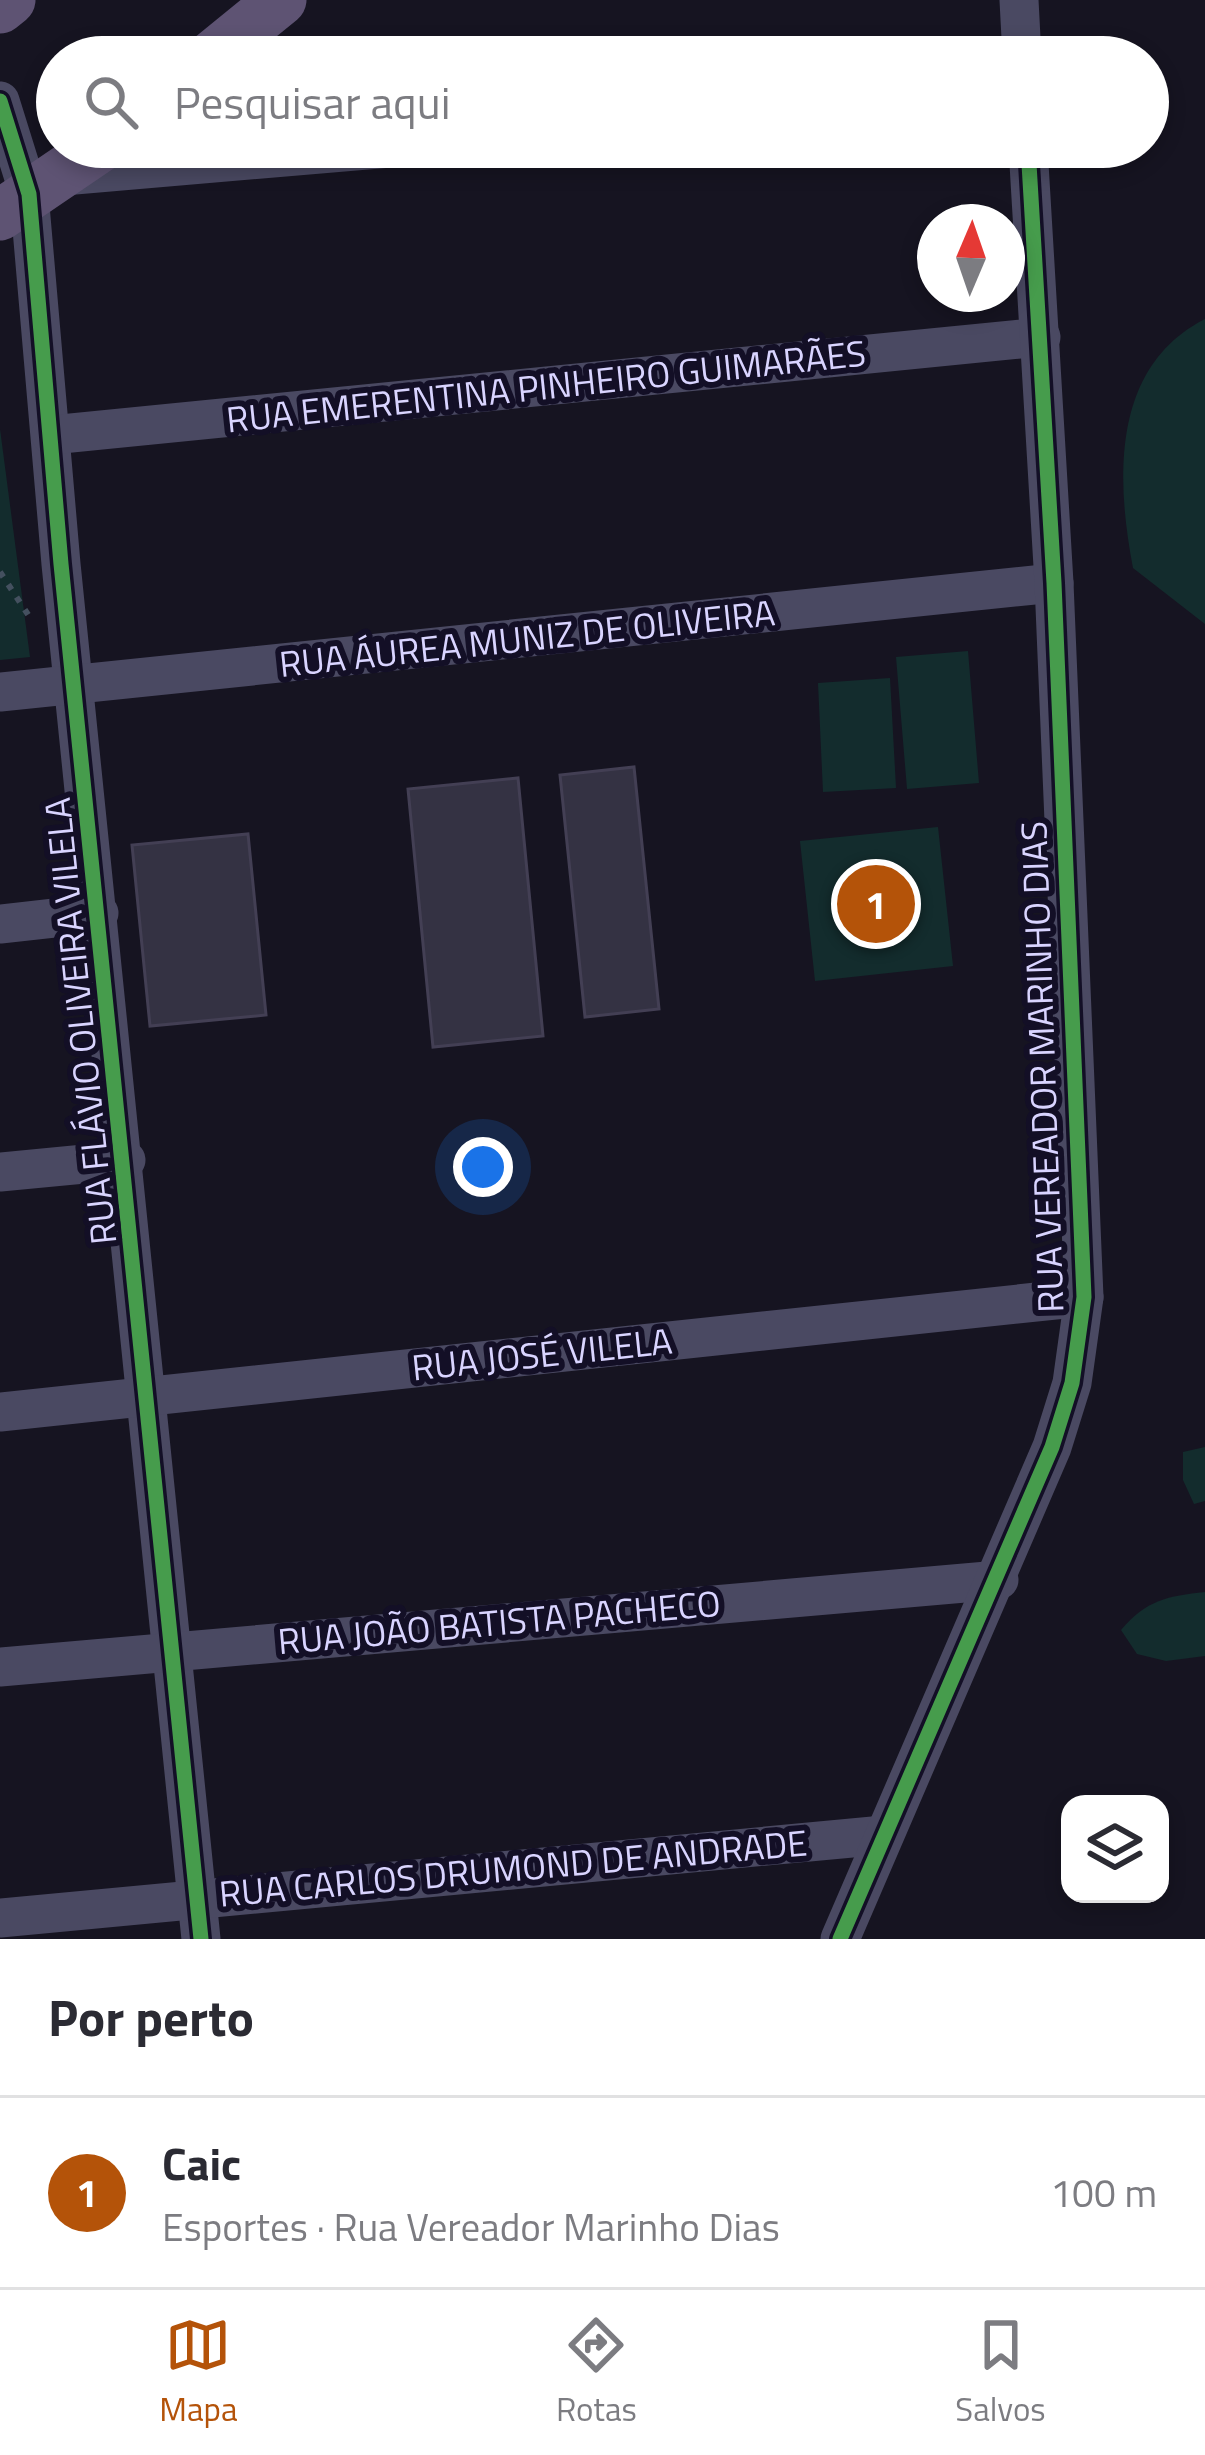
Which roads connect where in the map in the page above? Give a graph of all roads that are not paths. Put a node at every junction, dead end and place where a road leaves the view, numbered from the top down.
1 (10, 0) edge
2 (281, 0) edge
3 (1019, 0) edge
4 (0, 8) edge
5 (237, 36) edge
6 (1021, 36) edge
7 (0, 101) edge
8 (36, 162) edge
9 (196, 168) edge
10 (1029, 168) edge
11 (48, 183) edge
12 (1041, 337) junction
13 (50, 435) junction
14 (1054, 583) junction
15 (75, 686) junction
16 (0, 692) edge
17 (99, 914) junction
18 (0, 924) edge
19 (126, 1160) junction
20 (0, 1172) edge
21 (1084, 1297) junction
22 (148, 1395) junction
23 (0, 1412) edge
24 (999, 1580) junction
25 (175, 1650) junction
26 (0, 1667) edge
27 (884, 1835) junction
28 (197, 1897) junction
29 (0, 1918) edge
30 (201, 1939) edge
31 (840, 1939) edge

1 - 4 main road
2 - 5 main road
3 - 6 street
7 - 8 street, RUA FLÁVIO OLIVEIRA VILELA
9 - 11 street
10 - 12 street, RUA VEREADOR MARINHO DIAS
11 - 13 street, RUA FLÁVIO OLIVEIRA VILELA
12 - 13 street, RUA EMERENTINA PINHEIRO GUIMARÃES
12 - 14 street, RUA VEREADOR MARINHO DIAS
13 - 15 street, RUA FLÁVIO OLIVEIRA VILELA
14 - 15 street, RUA ÁUREA MUNIZ DE OLIVEIRA
14 - 21 street, RUA VEREADOR MARINHO DIAS
15 - 16 street, RUA ÁUREA MUNIZ DE OLIVEIRA
15 - 17 street, RUA FLÁVIO OLIVEIRA VILELA
17 - 18 street
17 - 19 street, RUA FLÁVIO OLIVEIRA VILELA
19 - 20 street
19 - 22 street, RUA FLÁVIO OLIVEIRA VILELA
21 - 22 street, RUA JOSÉ VILELA
21 - 24 street, RUA VEREADOR MARINHO DIAS
22 - 23 street, RUA JOSÉ VILELA
22 - 25 street, RUA FLÁVIO OLIVEIRA VILELA
24 - 25 street, RUA JOÃO BATISTA PACHECO
24 - 27 street, RUA VEREADOR MARINHO DIAS
25 - 26 street, RUA JOÃO BATISTA PACHECO
25 - 28 street, RUA FLÁVIO OLIVEIRA VILELA
27 - 28 street, RUA CARLOS DRUMOND DE ANDRADE
27 - 31 street, RUA VEREADOR MARINHO DIAS
28 - 29 street, RUA CARLOS DRUMOND DE ANDRADE
28 - 30 street, RUA FLÁVIO OLIVEIRA VILELA

